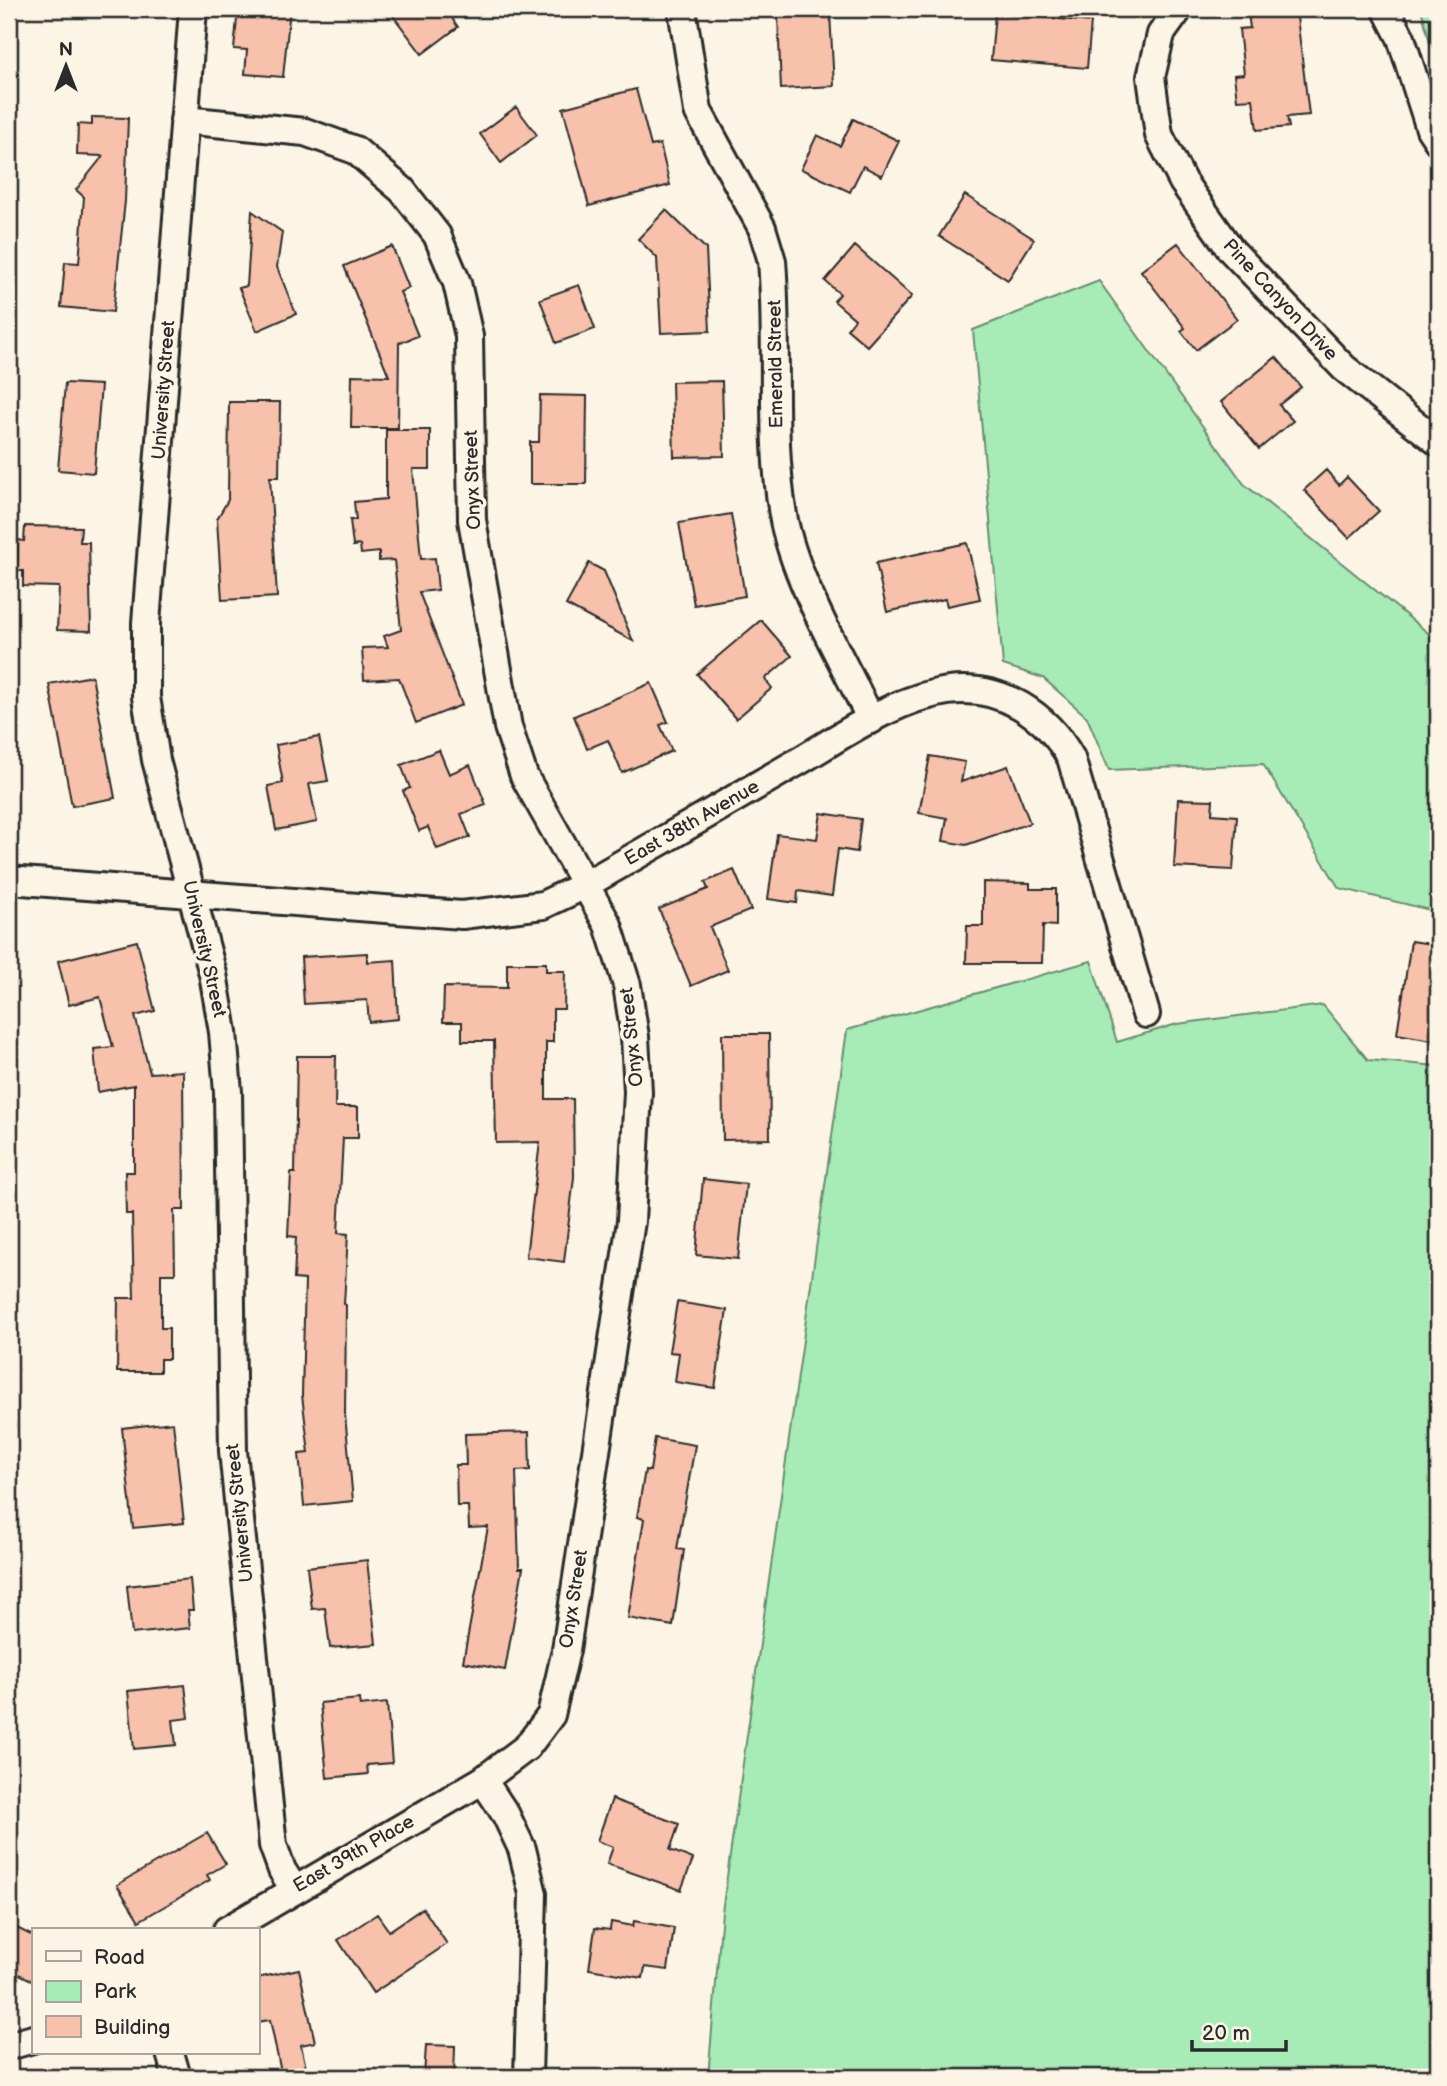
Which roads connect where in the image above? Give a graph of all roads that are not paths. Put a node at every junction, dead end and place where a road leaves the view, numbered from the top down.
1 (193, 9) edge
2 (682, 9) edge
3 (1179, 9) edge
4 (1386, 9) edge
5 (184, 120) junction
6 (1438, 141) edge
7 (1438, 442) edge
8 (871, 720) junction
9 (9, 880) edge
10 (585, 885) junction
11 (192, 893) junction
12 (1146, 1014) dead end
13 (482, 1780) junction
14 (294, 1889) junction
15 (230, 1928) edge
16 (32, 2039) edge
17 (9, 2046) edge
18 (170, 2054) edge
19 (177, 2077) edge
20 (528, 2077) edge

1 - 5 street, University Street
2 - 8 street, Emerald Street
3 - 7 street, Pine Canyon Drive
4 - 6 street
5 - 10 street, Onyx Street
5 - 11 street, University Street
8 - 10 street, East 38th Avenue
8 - 12 street, East 38th Avenue
9 - 11 street, East 38th Avenue
10 - 11 street, East 38th Avenue
10 - 13 street, Onyx Street
11 - 14 street, University Street
13 - 14 street, East 39th Place
13 - 20 street
14 - 15 street, East 39th Place
16 - 17 street
18 - 19 street

